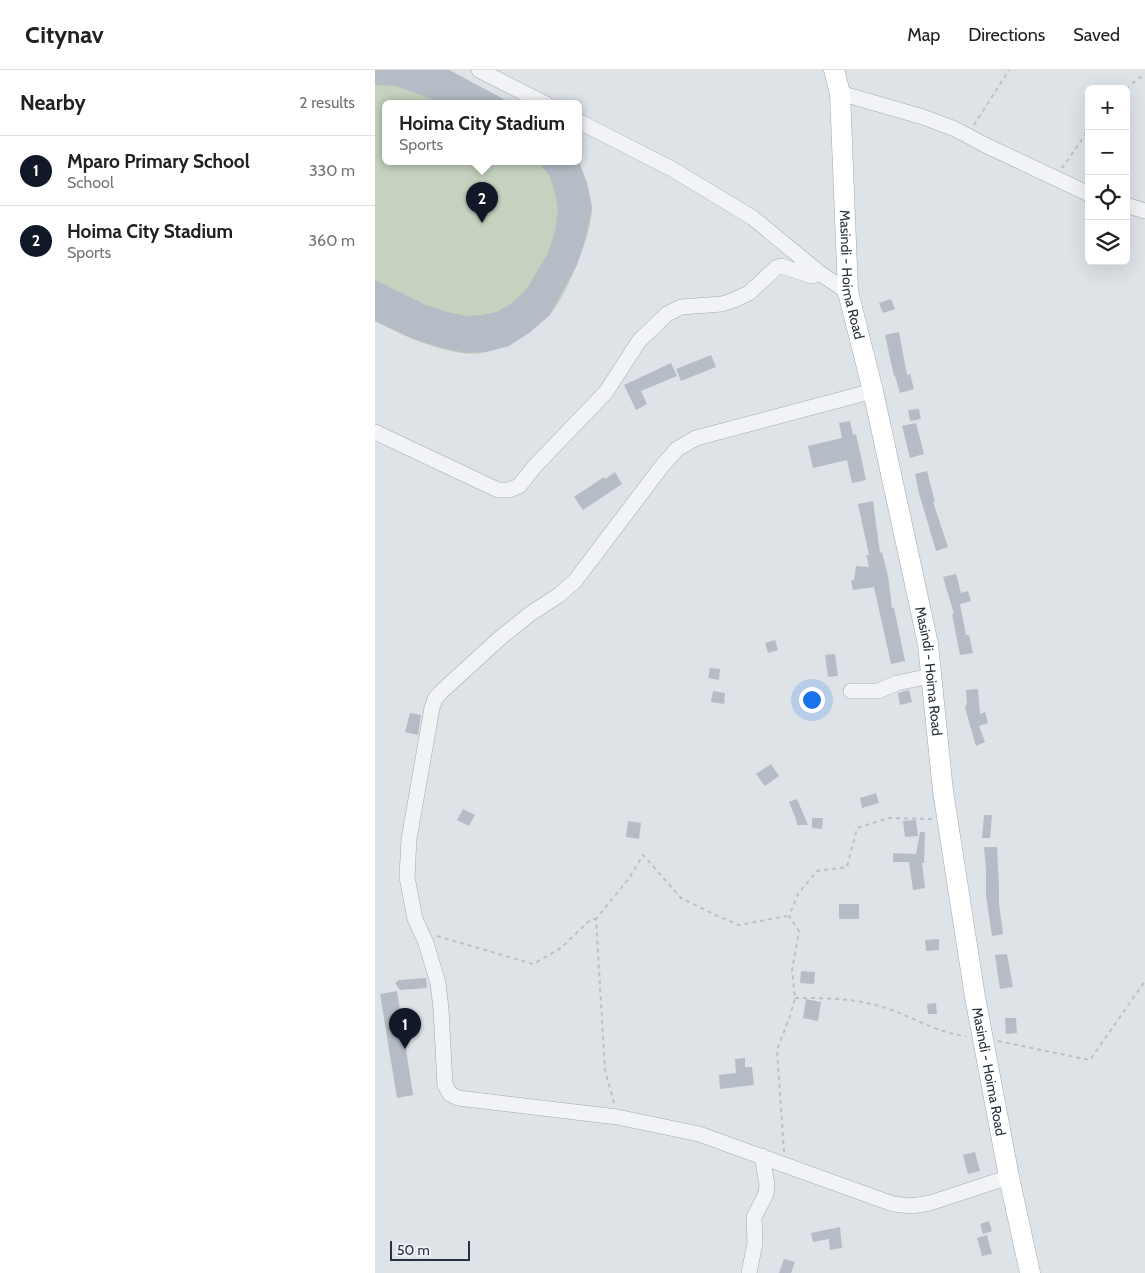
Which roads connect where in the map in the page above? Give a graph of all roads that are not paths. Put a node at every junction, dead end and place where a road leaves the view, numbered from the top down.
1 (479, 70) edge
2 (834, 70) edge
3 (840, 93) junction
4 (537, 100) edge
5 (582, 123) edge
6 (1085, 192) edge
7 (1130, 206) edge
8 (1145, 211) edge
9 (821, 274) junction
10 (848, 292) junction
11 (873, 391) junction
12 (375, 432) edge
13 (931, 676) junction
14 (851, 691) dead end
15 (762, 1156) junction
16 (1009, 1177) junction
17 (749, 1273) edge
18 (1029, 1273) edge

1 - 4 street
2 - 3 main road, Masindi - Hoima Road
3 - 6 street
3 - 10 main road, Masindi - Hoima Road
5 - 9 street
7 - 8 street
9 - 10 street
9 - 12 street
10 - 11 main road, Masindi - Hoima Road
11 - 13 main road, Masindi - Hoima Road
11 - 15 street
13 - 14 street
13 - 16 main road, Masindi - Hoima Road
15 - 16 street
15 - 17 street
16 - 18 main road, Masindi - Hoima Road

